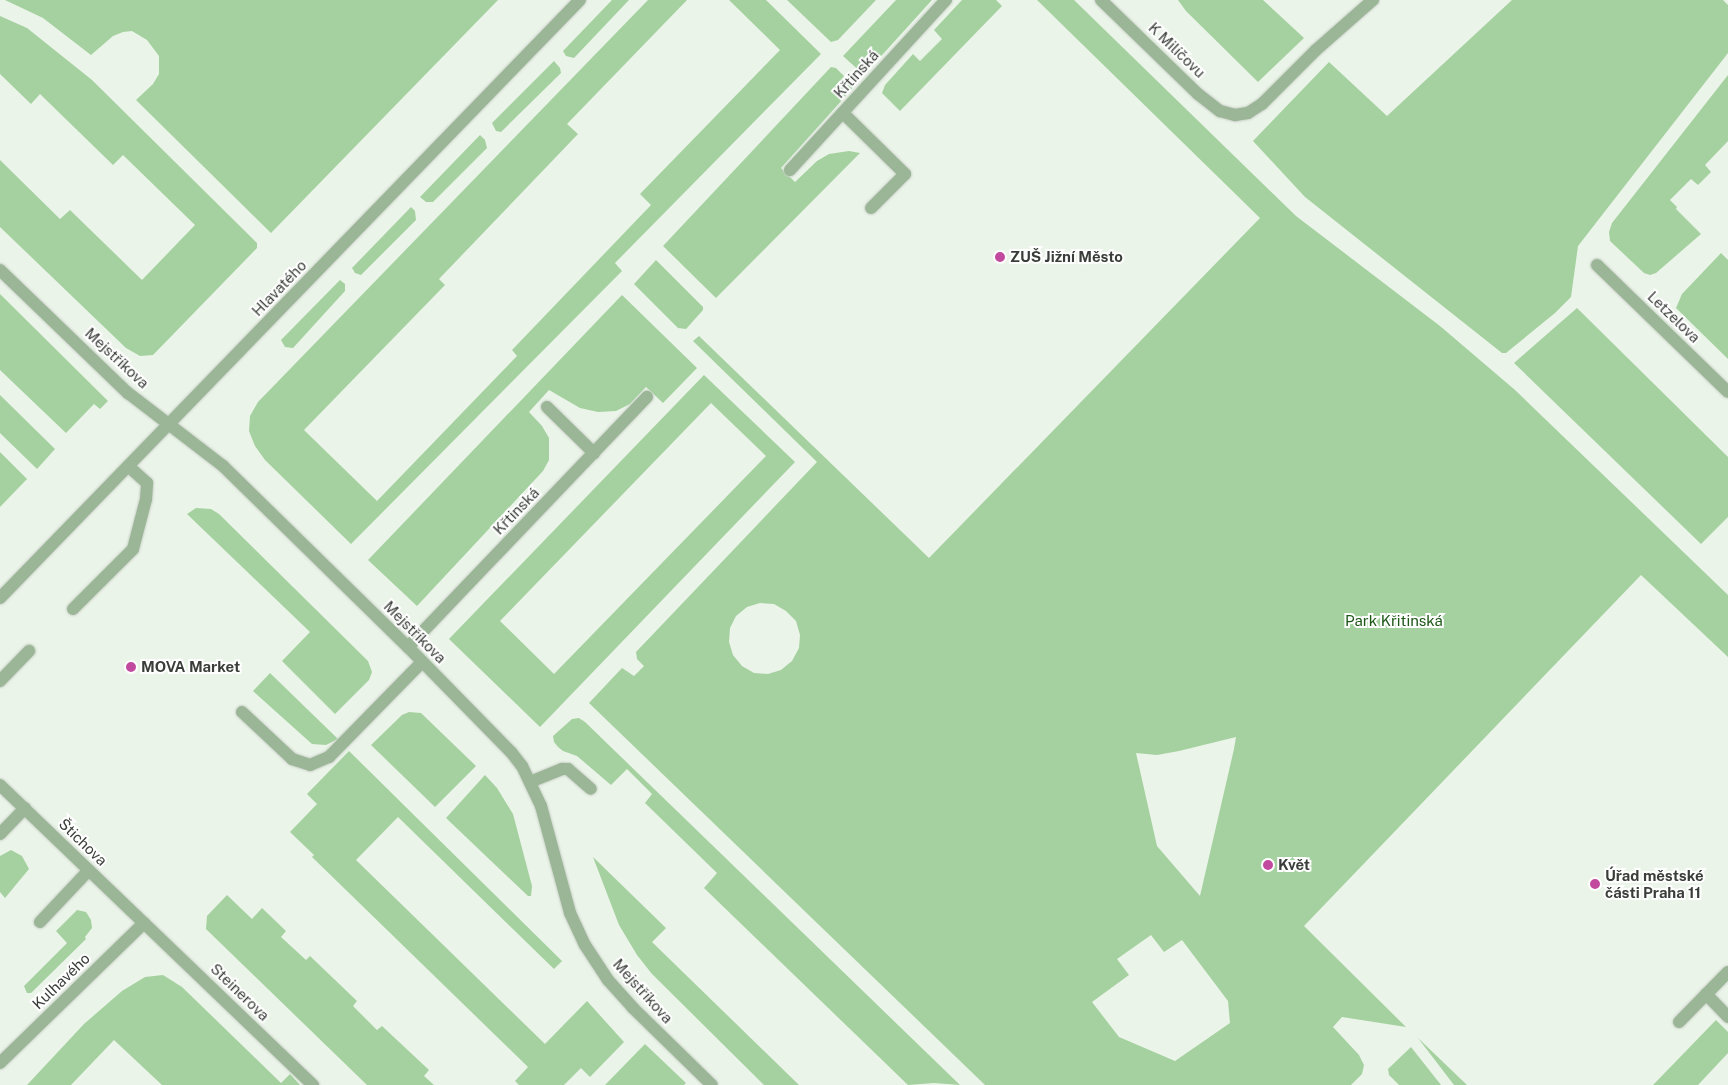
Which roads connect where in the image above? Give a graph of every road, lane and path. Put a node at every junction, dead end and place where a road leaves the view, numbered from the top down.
1 (580, 0) edge
2 (946, 0) edge
3 (1101, 0) edge
4 (1373, 0) edge
5 (842, 113) junction
6 (790, 170) dead end
7 (872, 208) dead end
8 (1597, 265) dead end
9 (0, 270) edge
10 (1728, 392) edge
11 (648, 397) dead end
12 (547, 407) dead end
13 (169, 423) junction
14 (594, 453) junction
15 (128, 466) junction
16 (0, 598) edge
17 (73, 609) dead end
18 (408, 647) junction
19 (29, 651) dead end
20 (422, 662) junction
21 (0, 681) edge
22 (242, 712) dead end
23 (530, 782) junction
24 (0, 785) edge
25 (591, 789) dead end
26 (25, 808) junction
27 (0, 834) edge
28 (89, 870) junction
29 (40, 922) dead end
30 (144, 923) junction
31 (1728, 972) edge
32 (1706, 994) junction
33 (1728, 1017) edge
34 (1679, 1022) dead end
35 (0, 1063) edge
36 (313, 1085) edge
37 (712, 1085) edge

1 - 13 street, Hlavatého
2 - 5 street, Křtinská
3 - 4 street, K Milíčovu
5 - 6 street, Křtinská
5 - 7 street
8 - 10 street, Letzelova
9 - 13 street, Mejstříkova
11 - 14 street, Křtinská
12 - 14 street
13 - 15 street, Hlavatého
13 - 18 street, Mejstříkova
14 - 18 street, Křtinská
15 - 16 street, Hlavatého
15 - 17 street
18 - 20 street, Mejstříkova
19 - 21 street
20 - 22 street
20 - 23 street, Mejstříkova
23 - 25 street
23 - 37 street, Mejstříkova
24 - 26 street, Štichova
26 - 27 street
26 - 28 street, Štichova
28 - 29 street
28 - 30 street, Štichova
30 - 35 street, Kulhavého
30 - 36 street, Steinerova
31 - 32 street
32 - 33 street
32 - 34 street

